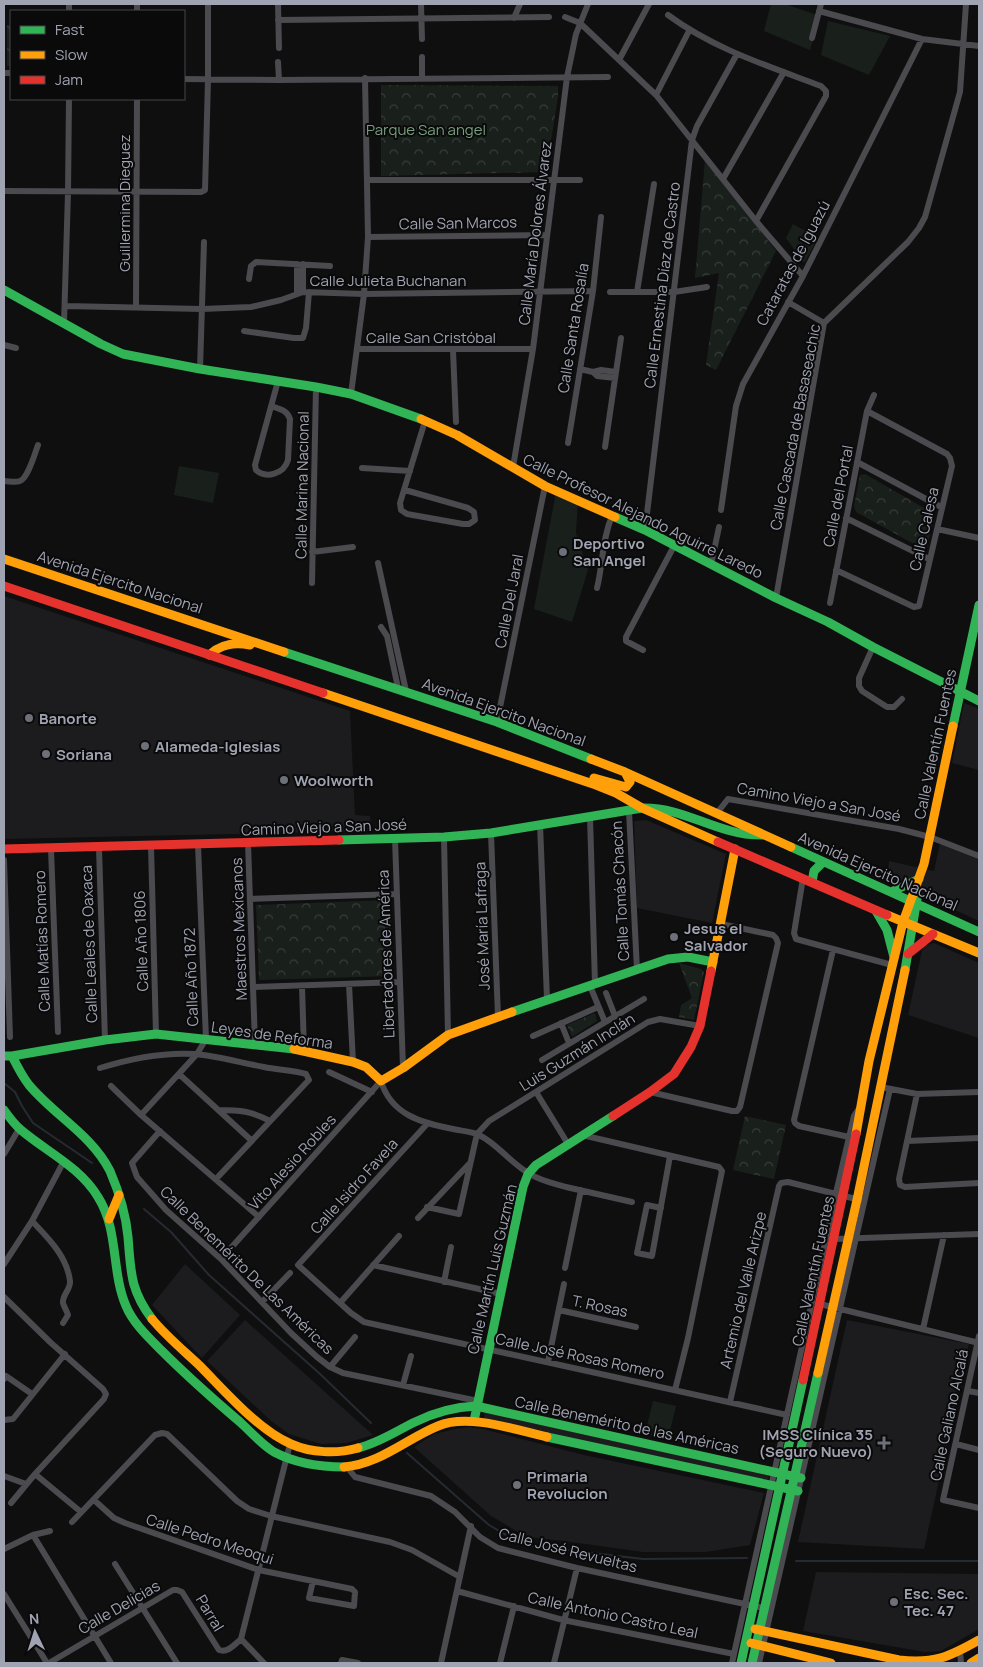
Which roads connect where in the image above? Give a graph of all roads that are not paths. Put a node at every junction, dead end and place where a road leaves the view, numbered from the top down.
1 (208, 4) edge
2 (278, 4) edge
3 (421, 4) edge
4 (520, 4) edge
5 (588, 4) edge
6 (648, 4) edge
7 (966, 4) edge
8 (820, 7) edge
9 (668, 15) dead end
10 (550, 17) dead end
11 (565, 17) dead end
12 (514, 18) junction
13 (278, 20) junction
14 (421, 20) junction
15 (580, 23) junction
16 (689, 30) junction
17 (812, 38) dead end
18 (422, 39) dead end
19 (922, 39) junction
20 (963, 44) junction
21 (979, 46) edge
22 (279, 48) dead end
23 (737, 54) junction
24 (422, 57) dead end
25 (619, 60) junction
26 (278, 62) dead end
27 (784, 72) junction
28 (567, 76) junction
29 (608, 77) dead end
30 (365, 78) junction
31 (422, 78) junction
32 (185, 79) edge
33 (208, 80) junction
34 (279, 80) junction
35 (656, 95) junction
36 (69, 100) edge
37 (137, 100) edge
38 (692, 140) junction
39 (723, 179) junction
40 (368, 180) junction
41 (555, 180) junction
42 (580, 180) dead end
43 (654, 184) dead end
44 (4, 192) edge
45 (68, 192) junction
46 (136, 193) junction
47 (601, 217) dead end
48 (756, 221) junction
49 (547, 234) junction
50 (368, 237) junction
51 (204, 242) dead end
52 (300, 264) junction
53 (330, 266) dead end
54 (803, 276) junction
55 (249, 279) dead end
56 (706, 287) dead end
57 (4, 290) edge
58 (593, 291) junction
59 (541, 292) junction
60 (610, 292) dead end
61 (637, 292) junction
62 (674, 292) junction
63 (303, 293) junction
64 (364, 294) junction
65 (788, 302) junction
66 (66, 306) junction
67 (136, 307) junction
68 (202, 309) junction
69 (64, 323) junction
70 (824, 323) junction
71 (244, 331) dead end
72 (620, 338) dead end
73 (4, 345) edge
74 (16, 348) dead end
75 (358, 349) junction
76 (533, 349) junction
77 (453, 350) junction
78 (200, 369) junction
79 (580, 369) junction
80 (615, 375) junction
81 (278, 381) junction
82 (316, 386) junction
83 (351, 394) junction
84 (874, 395) dead end
85 (271, 406) junction
86 (867, 411) junction
87 (425, 421) junction
88 (456, 422) dead end
89 (568, 443) dead end
90 (38, 445) dead end
91 (605, 447) dead end
92 (857, 462) junction
93 (513, 467) junction
94 (362, 468) dead end
95 (410, 472) junction
96 (4, 480) edge
97 (545, 486) junction
98 (405, 490) junction
99 (941, 507) junction
100 (721, 510) dead end
101 (612, 516) junction
102 (846, 518) junction
103 (719, 527) dead end
104 (937, 529) junction
105 (645, 530) junction
106 (979, 538) edge
107 (674, 546) junction
108 (353, 547) dead end
109 (312, 552) junction
110 (4, 559) edge
111 (930, 559) junction
112 (378, 563) dead end
113 (711, 564) junction
114 (836, 570) junction
115 (312, 583) dead end
116 (4, 586) edge
117 (597, 588) dead end
118 (776, 598) junction
119 (830, 603) dead end
120 (979, 605) edge
121 (381, 627) dead end
122 (260, 642) junction
123 (873, 647) junction
124 (643, 650) dead end
125 (209, 655) junction
126 (402, 690) junction
127 (960, 691) junction
128 (902, 699) dead end
129 (979, 701) edge
130 (497, 722) junction
131 (625, 772) junction
132 (578, 779) junction
133 (642, 808) junction
134 (629, 812) junction
135 (717, 813) junction
136 (590, 817) junction
137 (540, 824) junction
138 (491, 833) junction
139 (765, 835) junction
140 (444, 837) junction
141 (930, 837) junction
142 (395, 839) junction
143 (248, 843) junction
144 (198, 845) junction
145 (151, 846) junction
146 (99, 848) junction
147 (4, 849) edge
148 (51, 849) junction
149 (735, 849) junction
150 (979, 856) edge
151 (4, 860) edge
152 (823, 862) junction
153 (803, 878) junction
154 (812, 882) junction
155 (918, 883) junction
156 (891, 892) junction
157 (397, 894) junction
158 (250, 899) junction
159 (914, 902) junction
160 (876, 912) junction
161 (903, 922) junction
162 (721, 924) junction
163 (913, 926) junction
164 (979, 932) edge
165 (933, 934) junction
166 (5, 944) edge
167 (832, 950) junction
168 (978, 953) edge
169 (908, 954) junction
170 (892, 961) junction
171 (713, 962) junction
172 (637, 970) junction
173 (400, 982) junction
174 (349, 984) junction
175 (593, 985) junction
176 (302, 986) junction
177 (253, 987) junction
178 (606, 993) dead end
179 (644, 999) dead end
180 (547, 1000) junction
181 (598, 1007) junction
182 (615, 1016) junction
183 (498, 1017) junction
184 (605, 1022) junction
185 (561, 1023) junction
186 (700, 1026) junction
187 (876, 1031) junction
188 (58, 1032) dead end
189 (156, 1034) junction
190 (892, 1034) junction
191 (448, 1035) junction
192 (532, 1036) dead end
193 (10, 1037) dead end
194 (104, 1040) junction
195 (206, 1040) junction
196 (569, 1043) junction
197 (255, 1044) junction
198 (304, 1050) junction
199 (197, 1054) junction
200 (8, 1056) edge
201 (542, 1060) dead end
202 (353, 1062) junction
203 (100, 1068) dead end
204 (403, 1068) junction
205 (329, 1072) dead end
206 (178, 1074) junction
207 (381, 1081) junction
208 (112, 1086) dead end
209 (880, 1086) junction
210 (890, 1089) junction
211 (372, 1092) junction
212 (536, 1092) junction
213 (650, 1092) junction
214 (979, 1092) edge
215 (918, 1094) junction
216 (862, 1104) junction
217 (4, 1110) edge
218 (219, 1110) junction
219 (141, 1115) junction
220 (270, 1121) junction
221 (427, 1124) junction
222 (19, 1128) junction
223 (160, 1131) junction
224 (477, 1134) junction
225 (582, 1135) junction
226 (849, 1137) junction
227 (979, 1138) edge
228 (252, 1141) junction
229 (907, 1142) junction
230 (568, 1144) junction
231 (4, 1154) edge
232 (670, 1156) junction
233 (64, 1161) junction
234 (470, 1163) junction
235 (528, 1174) junction
236 (216, 1179) junction
237 (979, 1183) edge
238 (580, 1190) junction
239 (117, 1191) junction
240 (840, 1195) junction
241 (99, 1198) junction
242 (861, 1200) junction
243 (632, 1202) dead end
244 (427, 1207) junction
245 (661, 1208) junction
246 (259, 1217) junction
247 (418, 1218) dead end
248 (109, 1219) junction
249 (32, 1221) junction
250 (979, 1234) edge
251 (944, 1235) junction
252 (399, 1236) dead end
253 (851, 1238) junction
254 (834, 1239) junction
255 (451, 1247) dead end
256 (221, 1258) junction
257 (4, 1264) edge
258 (298, 1265) joint
259 (373, 1265) junction
260 (565, 1268) dead end
261 (290, 1273) dead end
262 (444, 1282) junction
263 (564, 1284) dead end
264 (501, 1294) junction
265 (4, 1297) edge
266 (262, 1302) junction
267 (340, 1303) junction
268 (820, 1304) junction
269 (836, 1309) junction
270 (559, 1310) junction
271 (63, 1322) dead end
272 (157, 1325) junction
273 (636, 1327) dead end
274 (924, 1329) junction
275 (146, 1335) junction
276 (355, 1337) dead end
277 (979, 1340) edge
278 (488, 1349) junction
279 (65, 1354) junction
280 (411, 1356) dead end
281 (809, 1356) junction
282 (548, 1362) junction
283 (330, 1367) junction
284 (798, 1368) junction
285 (5, 1377) edge
286 (403, 1385) junction
287 (675, 1390) junction
288 (968, 1391) junction
289 (979, 1393) edge
290 (32, 1394) junction
291 (730, 1402) junction
292 (477, 1403) junction
293 (787, 1415) junction
294 (4, 1420) edge
295 (474, 1421) junction
296 (290, 1444) junction
297 (956, 1444) junction
298 (979, 1450) edge
299 (287, 1458) junction
300 (347, 1467) junction
301 (779, 1473) junction
302 (35, 1474) junction
303 (4, 1476) edge
304 (797, 1477) junction
305 (26, 1484) junction
306 (776, 1487) junction
307 (794, 1491) junction
308 (94, 1500) junction
309 (11, 1503) dead end
310 (979, 1508) edge
311 (81, 1512) junction
312 (271, 1516) junction
313 (72, 1522) dead end
314 (471, 1526) junction
315 (50, 1531) dead end
316 (33, 1535) junction
317 (4, 1549) edge
318 (115, 1564) dead end
319 (577, 1568) junction
320 (259, 1570) junction
321 (460, 1577) junction
322 (313, 1581) junction
323 (177, 1590) joint
324 (457, 1591) junction
325 (4, 1594) edge
326 (750, 1605) junction
327 (514, 1606) junction
328 (142, 1607) junction
329 (767, 1609) junction
330 (563, 1620) junction
331 (749, 1627) junction
332 (762, 1631) junction
333 (94, 1636) junction
334 (241, 1640) junction
335 (979, 1640) edge
336 (746, 1641) junction
337 (759, 1645) junction
338 (960, 1651) junction
339 (734, 1654) junction
340 (979, 1658) edge
341 (342, 1661) edge
342 (48, 1663) edge
343 (111, 1663) edge
344 (177, 1663) edge
345 (264, 1663) edge
346 (358, 1663) edge
347 (441, 1663) edge
348 (500, 1663) edge
349 (554, 1663) edge
350 (732, 1663) edge
351 (741, 1663) edge
352 (752, 1663) edge
353 (759, 1663) edge
354 (831, 1663) edge
355 (961, 1663) edge
356 (971, 1663) edge

1 - 33 street
2 - 13 street
3 - 14 street
4 - 12 street
5 - 15 street, Calle María Dolores Álvarez
6 - 25 street
7 - 20 street, Calle Cascada de Basaseachic
8 - 17 street
8 - 19 street
9 - 16 street
10 - 12 street
11 - 15 street
12 - 14 street
13 - 14 street
13 - 22 street
14 - 18 street
15 - 25 street
15 - 28 street, Calle María Dolores Álvarez
16 - 23 street
16 - 35 street
19 - 20 street
19 - 54 street, Cataratas de Iguazú
20 - 21 street
20 - 70 street, Calle Cascada de Basaseachic
23 - 27 street
23 - 38 street, Calle Ernestina Díaz de Castro
24 - 31 street
25 - 35 street
26 - 34 street
27 - 39 street
27 - 48 street
28 - 29 street
28 - 31 street
28 - 41 street, Calle María Dolores Álvarez
30 - 31 street
30 - 34 street
30 - 40 street
32 - 33 street
33 - 34 street
33 - 46 street
35 - 38 street
36 - 45 street
37 - 46 street, Guillermina Dieguez
38 - 39 street
38 - 62 street, Calle Ernestina Díaz de Castro
39 - 48 street
40 - 41 street
40 - 50 street
41 - 42 street
41 - 49 street, Calle María Dolores Álvarez
43 - 61 street
44 - 45 street
45 - 46 street
45 - 66 street
46 - 67 street, Guillermina Dieguez
47 - 58 street, Calle Santa Rosalía
48 - 54 street
49 - 50 street, Calle San Marcos
49 - 59 street, Calle María Dolores Álvarez
50 - 64 street
51 - 68 street
52 - 53 street
52 - 55 street
52 - 63 street
54 - 65 street, Cataratas de Iguazú
56 - 62 street
57 - 69 street, Calle Profesor Alejando Aguirre Laredo
58 - 59 street, Calle Julieta Buchanan
58 - 79 street, Calle Santa Rosalía
59 - 64 street, Calle Julieta Buchanan
59 - 76 street, Calle María Dolores Álvarez
60 - 61 street
61 - 62 street
62 - 105 street, Calle Ernestina Díaz de Castro
63 - 64 street, Calle Julieta Buchanan
63 - 68 street, Calle Julieta Buchanan
63 - 71 street
64 - 75 street
65 - 70 street
65 - 100 street, Cataratas de Iguazú
66 - 67 street, Calle Julieta Buchanan
66 - 69 street
67 - 68 street, Calle Julieta Buchanan
68 - 78 street
69 - 78 street, Calle Profesor Alejando Aguirre Laredo
70 - 118 street, Calle Cascada de Basaseachic
72 - 80 street
73 - 74 street
75 - 77 street, Calle San Cristóbal
75 - 83 street
76 - 77 street, Calle San Cristóbal
76 - 93 street, Calle María Dolores Álvarez
77 - 88 street
78 - 81 street, Calle Profesor Alejando Aguirre Laredo
79 - 80 street
79 - 89 street, Calle Santa Rosalía
80 - 91 street
81 - 82 street, Calle Profesor Alejando Aguirre Laredo
81 - 85 street
82 - 83 street, Calle Profesor Alejando Aguirre Laredo
82 - 109 street, Calle Marina Nacional
83 - 87 street, Calle Profesor Alejando Aguirre Laredo
84 - 86 street, Calle del Portal
85 - 85 street
86 - 92 street, Calle del Portal
86 - 99 street, Calle Calesa
87 - 93 street, Calle Profesor Alejando Aguirre Laredo
87 - 95 street
90 - 96 street
92 - 99 street
92 - 102 street, Calle del Portal
93 - 97 street, Calle Profesor Alejando Aguirre Laredo
94 - 95 street
95 - 98 street
97 - 101 street, Calle Profesor Alejando Aguirre Laredo
97 - 130 street, Calle Del Jaral
98 - 98 street
99 - 104 street, Calle Calesa
101 - 105 street, Calle Profesor Alejando Aguirre Laredo
101 - 117 street
102 - 111 street
102 - 114 street, Calle del Portal
103 - 113 street
104 - 106 street
104 - 111 street, Calle Calesa
105 - 107 street, Calle Profesor Alejando Aguirre Laredo
107 - 113 street, Calle Profesor Alejando Aguirre Laredo
107 - 124 street
108 - 109 street
109 - 115 street, Calle Marina Nacional
110 - 122 street, Avenida Ejercito Nacional
111 - 114 street, Calle Calesa
112 - 126 street
113 - 118 street, Calle Profesor Alejando Aguirre Laredo
114 - 119 street, Calle del Portal
116 - 125 street
118 - 123 street, Calle Profesor Alejando Aguirre Laredo
120 - 127 street, Calle Valentín Fuentes
121 - 126 street
122 - 125 street
122 - 126 street, Avenida Ejercito Nacional
123 - 127 street, Calle Profesor Alejando Aguirre Laredo
123 - 128 street
125 - 132 street
126 - 130 street, Avenida Ejercito Nacional
127 - 129 street, Calle Profesor Alejando Aguirre Laredo
127 - 141 street, Calle Valentín Fuentes
130 - 131 street, Avenida Ejercito Nacional
131 - 132 street
131 - 135 street, Avenida Ejercito Nacional
132 - 133 street
133 - 134 street, Camino Viejo a San José
133 - 139 street
133 - 149 street
134 - 136 street, Camino Viejo a San José
134 - 172 street, Calle Tomás Chacón
135 - 139 street, Avenida Ejercito Nacional
135 - 141 street, Camino Viejo a San José
136 - 137 street, Camino Viejo a San José
136 - 175 street
137 - 138 street, Camino Viejo a San José
137 - 180 street
138 - 140 street, Camino Viejo a San José
138 - 183 street, José María Lafraga
139 - 152 street, Avenida Ejercito Nacional
140 - 142 street, Camino Viejo a San José
140 - 191 street
141 - 150 street, Camino Viejo a San José
141 - 155 street, Calle Valentín Fuentes
142 - 143 street, Camino Viejo a San José
142 - 157 street, Libertadores de América
143 - 144 street, Camino Viejo a San José
143 - 158 street, Maestros Mexicanos
144 - 145 street, Camino Viejo a San José
144 - 195 street, Calle Año 1872
145 - 146 street, Camino Viejo a San José
145 - 189 street, Calle Año 1806
146 - 148 street, Camino Viejo a San José
146 - 194 street, Calle Leales de Oaxaca
147 - 148 street, Camino Viejo a San José
148 - 188 street, Calle Matías Romero
149 - 153 street
149 - 162 street, Calle Martín Luis Guzmán
151 - 166 street
152 - 154 street
152 - 156 street, Avenida Ejercito Nacional
153 - 154 street
153 - 167 street
154 - 160 street
155 - 156 street
155 - 159 street, Calle Valentín Fuentes
156 - 159 street, Avenida Ejercito Nacional
157 - 158 street
157 - 173 street, Libertadores de América
158 - 177 street, Maestros Mexicanos
159 - 161 street, Calle Valentín Fuentes
159 - 163 street, Calle Valentín Fuentes
159 - 164 street, Avenida Ejercito Nacional
160 - 161 street
160 - 170 street
161 - 163 street
161 - 170 street, Calle Valentín Fuentes
162 - 171 street, Calle Martín Luis Guzmán
162 - 213 street
163 - 165 street
163 - 169 street, Calle Valentín Fuentes
165 - 168 street
165 - 169 street
166 - 193 street
167 - 170 street
167 - 226 street
169 - 190 street, Calle Valentín Fuentes
170 - 187 street, Calle Valentín Fuentes
171 - 172 street
171 - 186 street, Calle Martín Luis Guzmán
172 - 175 street
173 - 174 street
173 - 204 street, Libertadores de América
174 - 176 street
174 - 202 street
175 - 180 street
175 - 181 street
176 - 177 street
176 - 198 street
177 - 197 street, Maestros Mexicanos
178 - 182 street
179 - 182 street
180 - 183 street
181 - 184 street
181 - 185 street
182 - 184 street
183 - 191 street
184 - 196 street
185 - 192 street
185 - 196 street
186 - 212 street, Luis Guzmán Inclán
186 - 213 street, Calle Martín Luis Guzmán
187 - 190 street
187 - 216 street, Calle Valentín Fuentes
189 - 194 street, Leyes de Reforma
189 - 195 street, Leyes de Reforma
190 - 209 street, Calle Valentín Fuentes
191 - 204 street
194 - 200 street, Leyes de Reforma
195 - 197 street, Leyes de Reforma
195 - 199 street, Calle Año 1872
196 - 201 street
197 - 198 street, Leyes de Reforma
198 - 202 street, Leyes de Reforma
199 - 203 street
199 - 206 street, Calle Año 1872
199 - 220 street
200 - 239 street
202 - 207 street, Leyes de Reforma
204 - 207 street
205 - 211 street
206 - 218 street
206 - 219 street, Calle Año 1872
207 - 211 street, Vito Alesio Robles
207 - 221 street
208 - 219 street
209 - 210 street
209 - 242 street, Calle Valentín Fuentes
210 - 215 street
210 - 242 street
211 - 246 street, Vito Alesio Robles
212 - 224 street, Luis Guzmán Inclán
212 - 230 street
213 - 225 street, Calle Martín Luis Guzmán
214 - 215 street
215 - 229 street
216 - 226 street
216 - 240 street, Calle Valentín Fuentes
217 - 222 street
218 - 220 street
218 - 228 street
219 - 223 street
220 - 228 street
221 - 224 street
221 - 258 street, Calle Isidro Favela
222 - 231 street
222 - 233 street
223 - 236 street
223 - 256 street, Calle Benemérito De Las Américas
224 - 234 street
224 - 235 street
225 - 230 street, Calle Martín Luis Guzmán
225 - 232 street
226 - 240 street
227 - 229 street
228 - 236 street
229 - 237 street
230 - 235 street, Calle Martín Luis Guzmán
232 - 245 street
232 - 287 street
233 - 241 street
233 - 249 street
234 - 244 street
234 - 244 street
235 - 238 street
235 - 264 street, Calle Martín Luis Guzmán
236 - 246 street
238 - 243 street
238 - 260 street
239 - 241 street
239 - 248 street
239 - 272 street
240 - 242 street
240 - 254 street, Calle Valentín Fuentes
240 - 284 street
240 - 291 street, Artemio del Valle Arizpe
241 - 248 street
242 - 253 street, Calle Valentín Fuentes
244 - 247 street
245 - 245 street
246 - 256 street, Vito Alesio Robles
248 - 275 street
249 - 257 street
249 - 271 street
250 - 251 street
251 - 253 street
251 - 274 street
252 - 259 street
253 - 254 street
253 - 269 street, Calle Valentín Fuentes
254 - 268 street, Calle Valentín Fuentes
255 - 262 street
256 - 266 street, Calle Benemérito De Las Américas
258 - 267 street, Calle José Rosas Romero
259 - 262 street
259 - 267 street
261 - 266 street
262 - 264 street
263 - 270 street
264 - 278 street, Calle Martín Luis Guzmán
265 - 279 street
266 - 283 street, Calle Benemérito De Las Américas
267 - 278 street, Calle José Rosas Romero
268 - 269 street
268 - 281 street, Calle Valentín Fuentes
269 - 274 street
269 - 304 street, Calle Valentín Fuentes
270 - 273 street, T. Rosas
270 - 282 street
272 - 275 street
272 - 296 street
274 - 277 street
275 - 299 street
276 - 283 street
277 - 288 street, Calle Galiano Alcalá
278 - 282 street, Calle José Rosas Romero
278 - 292 street, Calle Martín Luis Guzmán
279 - 290 street
279 - 302 street
280 - 286 street
281 - 284 street
281 - 301 street, Calle Valentín Fuentes
282 - 287 street, Calle José Rosas Romero
283 - 286 street, Calle Benemérito De Las Américas
284 - 293 street
285 - 290 street
286 - 292 street, Calle Benemérito De Las Américas
287 - 291 street, Calle José Rosas Romero
288 - 289 street
288 - 297 street, Calle Galiano Alcalá
290 - 294 street
291 - 293 street, Calle José Rosas Romero
292 - 295 street, Calle Martín Luis Guzmán
292 - 296 street, Calle Benemérito de las Américas
292 - 301 street, Calle Benemérito de las Américas
293 - 301 street
295 - 300 street, Calle Benemérito de las Américas
295 - 306 street, Calle Benemérito de las Américas
296 - 299 street
297 - 298 street
297 - 310 street, Calle Galiano Alcalá
299 - 300 street
299 - 312 street
300 - 314 street, Calle José Revueltas
301 - 304 street, Calle Benemérito de las Américas
301 - 306 street, Calle Valentín Fuentes
302 - 305 street
302 - 311 street
303 - 305 street
304 - 307 street, Calle Valentín Fuentes
305 - 309 street
306 - 307 street, Calle Benemérito de las Américas
306 - 326 street, Calle Valentín Fuentes
307 - 329 street, Calle Valentín Fuentes
308 - 311 street
308 - 312 street
308 - 320 street, Calle Pedro Meoqui
311 - 313 street
312 - 320 street
312 - 321 street
314 - 319 street, Calle José Revueltas
314 - 321 street
315 - 316 street
316 - 317 street
316 - 333 street
318 - 328 street
319 - 326 street, Calle José Revueltas
319 - 330 street
320 - 322 street, Calle Pedro Meoqui
320 - 334 street
321 - 324 street
322 - 322 street, Calle Pedro Meoqui
323 - 328 street, Calle Delicias
323 - 334 street, Parral
324 - 327 street, Calle Antonio Castro Leal
324 - 347 street
325 - 342 street
326 - 329 street, Calle José Revueltas
326 - 331 street, Calle Valentín Fuentes
326 - 339 street
327 - 330 street, Calle Antonio Castro Leal
327 - 348 street
328 - 333 street, Calle Delicias
328 - 344 street
329 - 332 street, Calle Valentín Fuentes
330 - 339 street, Calle Antonio Castro Leal
330 - 349 street
331 - 332 street
331 - 336 street, Calle Valentín Fuentes
332 - 337 street, Calle Valentín Fuentes
332 - 338 street
333 - 342 street, Calle Delicias
333 - 343 street
334 - 345 street
335 - 338 street
336 - 337 street
336 - 351 street, Calle Valentín Fuentes
337 - 352 street, Calle Valentín Fuentes
337 - 353 street
337 - 354 street
338 - 355 street
339 - 350 street
340 - 356 street
341 - 346 street

